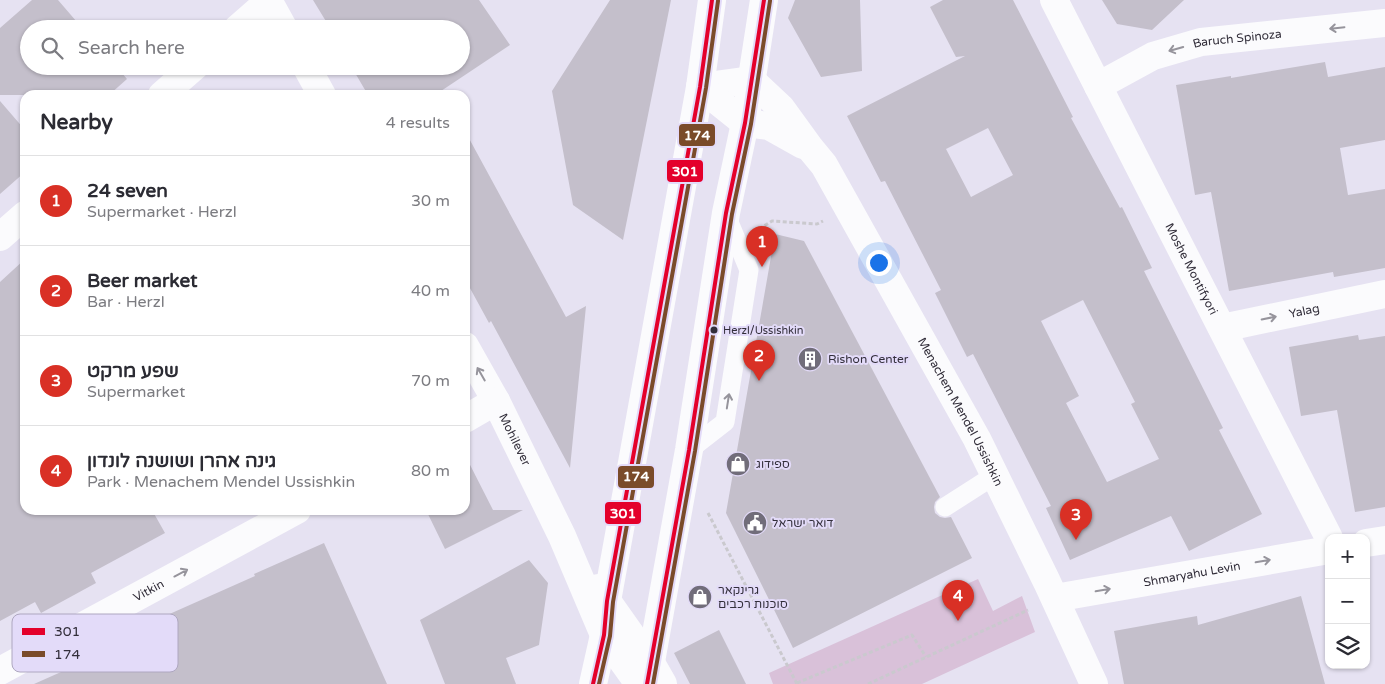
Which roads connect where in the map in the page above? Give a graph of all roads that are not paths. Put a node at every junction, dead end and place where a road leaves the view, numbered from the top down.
1 (712, 0) edge
2 (764, 0) edge
3 (1054, 0) edge
4 (268, 1) edge
5 (248, 20) edge
6 (279, 20) edge
7 (1385, 23) edge
8 (185, 75) edge
9 (311, 75) edge
10 (751, 80) junction
11 (1098, 86) junction
12 (700, 87) junction
13 (168, 90) edge
14 (319, 90) edge
15 (745, 123) junction
16 (810, 148) junction
17 (20, 219) edge
18 (0, 237) edge
19 (1385, 294) edge
20 (1222, 328) junction
21 (470, 355) edge
22 (496, 401) junction
23 (470, 416) edge
24 (995, 475) junction
25 (945, 507) dead end
26 (288, 515) edge
27 (1327, 534) edge
28 (562, 536) junction
29 (1385, 540) edge
30 (1370, 542) edge
31 (1325, 551) edge
32 (1055, 598) junction
33 (607, 600) junction
34 (105, 614) edge
35 (604, 635) junction
36 (12, 664) edge
37 (0, 671) edge
38 (650, 679) edge
39 (593, 684) edge
40 (1094, 684) edge

1 - 12 street
2 - 10 street
3 - 11 street, Moshe Montifyori
4 - 5 street
4 - 6 street
7 -> 11 street, Baruch Spinoza
8 - 13 street
9 - 14 street
10 - 12 street
10 - 15 street
10 - 16 street, Menachem Mendel Ussishkin
11 - 20 street, Moshe Montifyori
12 - 15 street
12 - 33 street
15 - 16 street, Menachem Mendel Ussishkin
38 -> 15 street
16 - 24 street, Menachem Mendel Ussishkin
17 - 18 street
20 -> 19 street, Yalag
20 - 27 street, Moshe Montifyori
22 -> 21 street, Mohilever
22 - 23 street
22 - 28 street, Mohilever
24 - 25 lane
24 - 32 street, Menachem Mendel Ussishkin
34 -> 26 street, Vitkin
28 - 33 street, Mohilever
28 - 35 street, Mohilever
29 - 30 street
32 -> 31 street, Shmaryahu Levin
32 - 40 street, Menachem Mendel Ussishkin
33 - 35 street
33 - 38 street, Mohilever
35 - 38 street, Mohilever
35 - 39 street
37 -> 36 street, Vitkin

